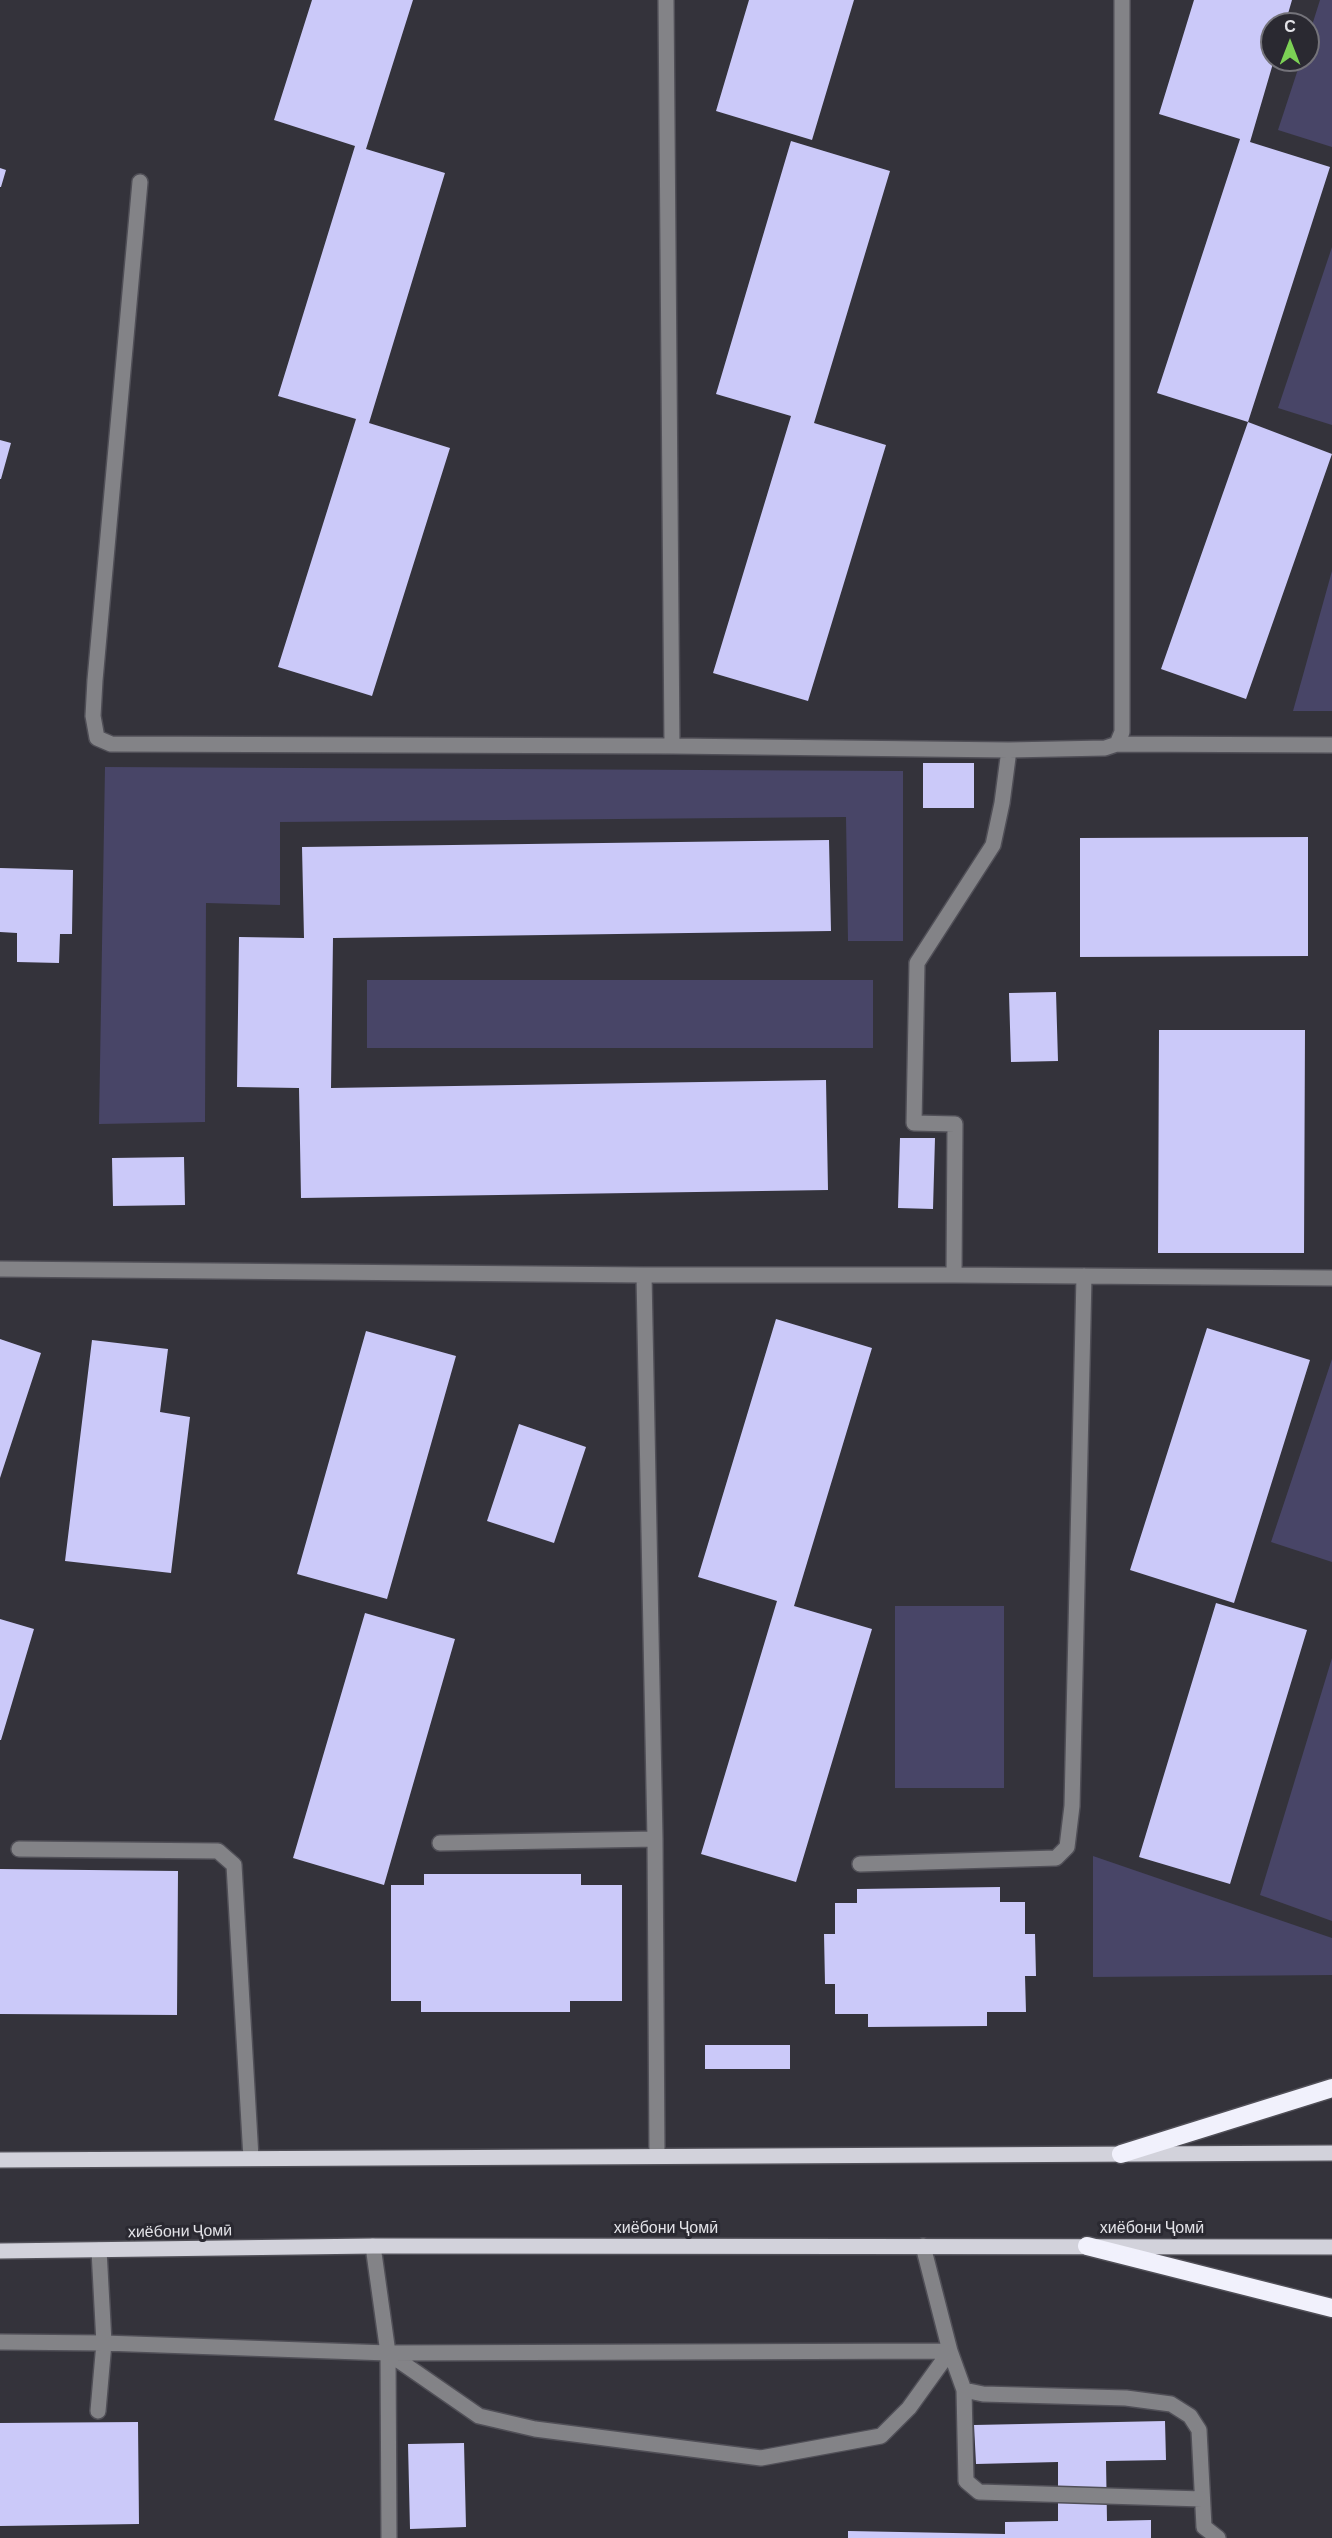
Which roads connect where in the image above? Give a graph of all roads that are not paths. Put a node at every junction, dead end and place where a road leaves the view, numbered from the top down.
1 (666, 0) edge
2 (1122, 0) edge
3 (141, 182) dead end
4 (1117, 744) junction
5 (1332, 745) edge
6 (672, 746) junction
7 (1009, 750) junction
8 (0, 1269) edge
9 (644, 1275) junction
10 (954, 1275) junction
11 (1084, 1276) junction
12 (1332, 1278) edge
13 (655, 1839) junction
14 (440, 1843) dead end
15 (19, 1849) dead end
16 (860, 1864) dead end
17 (1332, 2088) edge
18 (1332, 2153) edge
19 (1121, 2154) junction
20 (657, 2156) junction
21 (251, 2158) junction
22 (0, 2160) edge
23 (373, 2246) junction
24 (922, 2246) junction
25 (1087, 2246) junction
26 (1332, 2247) edge
27 (99, 2250) junction
28 (0, 2251) edge
29 (1332, 2308) edge
30 (0, 2342) edge
31 (104, 2343) junction
32 (950, 2351) junction
33 (388, 2353) junction
34 (964, 2390) junction
35 (98, 2411) dead end
36 (1202, 2499) junction
37 (389, 2538) edge
38 (1218, 2538) edge

1 - 6 street
2 - 4 street
3 - 6 street
4 - 5 street
4 - 7 street
6 - 7 street
7 - 10 street
8 - 9 street
9 - 10 street
9 - 13 street
10 - 11 street
11 - 12 street
11 - 16 street
13 - 14 street
13 - 20 street
15 - 21 street
17 - 19 highway
18 - 19 main road
19 - 20 main road
20 - 21 main road
21 - 22 main road
23 - 24 main road, хиёбони Ҷомӣ
23 - 27 main road, хиёбони Ҷомӣ
23 - 33 street
24 - 25 main road, хиёбони Ҷомӣ
24 - 32 street
25 - 26 main road, хиёбони Ҷомӣ
25 - 29 highway
27 - 28 main road, хиёбони Ҷомӣ
27 - 31 street
30 - 31 street
31 - 33 street
31 - 35 street
32 - 33 street
32 - 33 street
32 - 34 street
33 - 37 street
34 - 36 street
34 - 36 street
36 - 38 street

